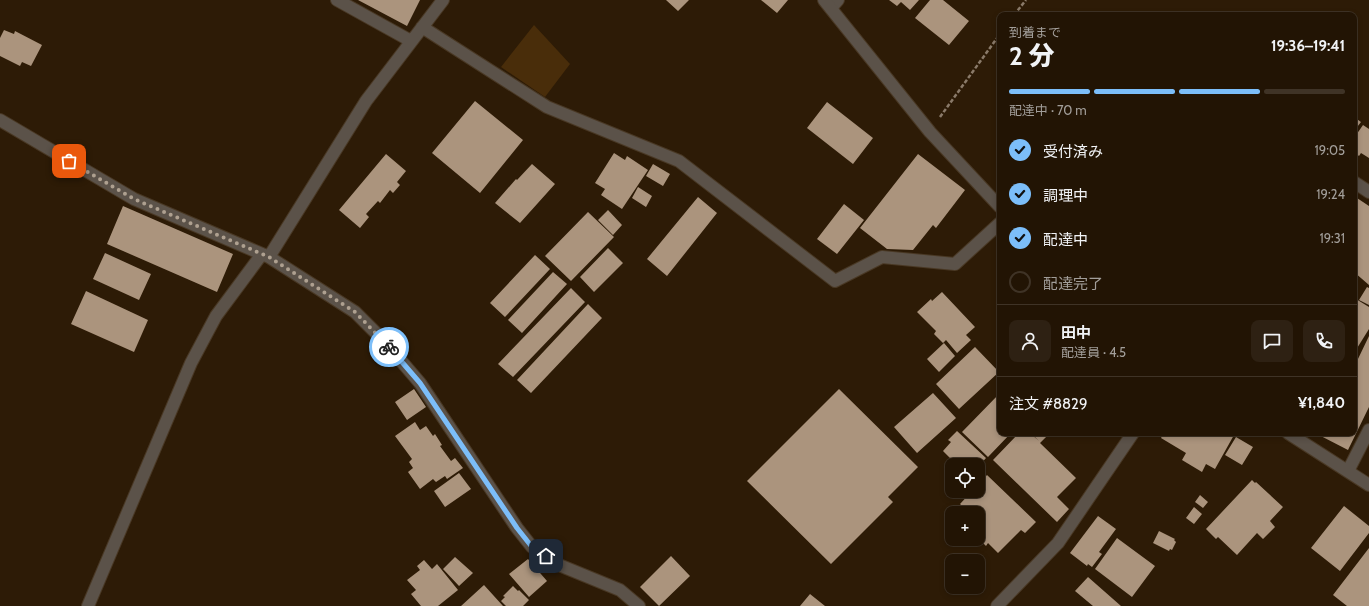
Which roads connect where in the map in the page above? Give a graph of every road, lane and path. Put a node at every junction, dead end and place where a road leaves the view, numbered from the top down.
1 (337, 0) edge
2 (443, 0) edge
3 (1026, 0) edge
4 (831, 3) edge
5 (1016, 12) edge
6 (422, 27) junction
7 (997, 38) edge
8 (411, 41) junction
9 (0, 120) edge
10 (930, 132) junction
11 (1357, 184) edge
12 (1369, 192) edge
13 (997, 204) edge
14 (997, 226) edge
15 (266, 256) junction
16 (1369, 430) edge
17 (1131, 436) edge
18 (1293, 436) edge
19 (1348, 470) junction
20 (1369, 485) edge
21 (88, 606) edge
22 (639, 606) edge
23 (997, 606) edge

1 - 8 street
2 - 6 street
3 - 5 path
4 - 10 street
6 - 8 street
6 - 14 street
7 - 10 path
8 - 15 street
9 - 15 street
10 - 13 street
11 - 12 street
15 - 21 street
15 - 22 street
16 - 19 street
17 - 23 street
18 - 19 street
19 - 20 street

